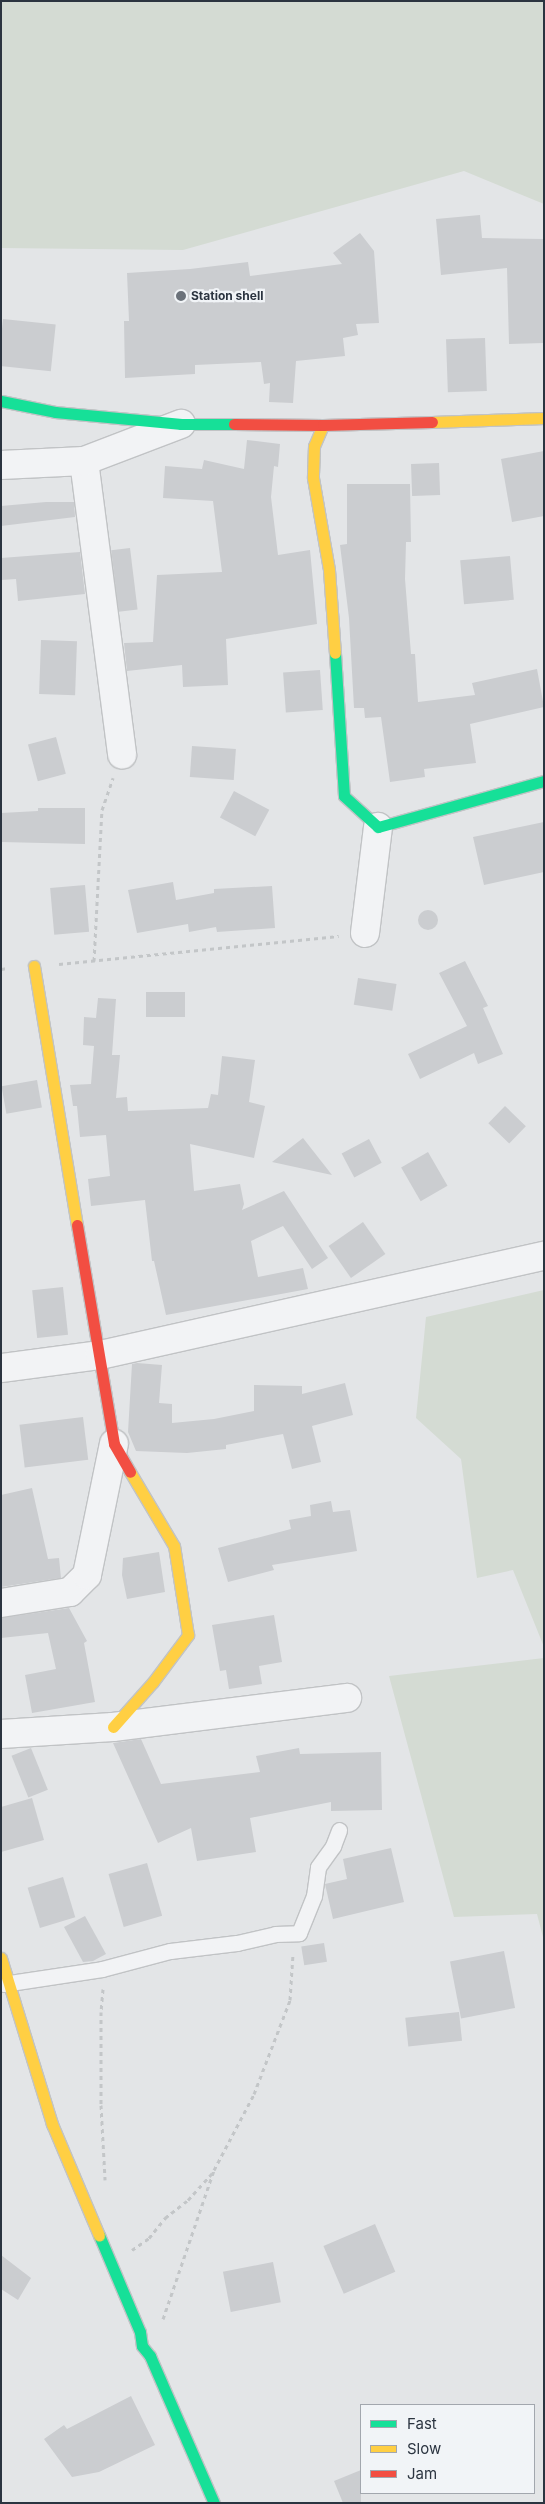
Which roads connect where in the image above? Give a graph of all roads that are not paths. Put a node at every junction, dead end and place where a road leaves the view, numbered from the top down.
1 (1, 401) edge
2 (544, 418) edge
3 (181, 424) junction
4 (323, 425) junction
5 (84, 461) junction
6 (1, 464) edge
7 (122, 755) road end
8 (544, 781) edge
9 (378, 827) junction
10 (365, 933) road end
11 (34, 966) road end
12 (544, 1256) edge
13 (100, 1355) junction
14 (1, 1368) edge
15 (114, 1444) junction
16 (1, 1603) edge
17 (347, 1698) dead end
18 (113, 1727) junction
19 (1, 1734) edge
20 (339, 1830) dead end
21 (1, 1958) edge
22 (5, 1983) edge
23 (214, 2503) edge

1 - 3 main road
2 - 4 main road
3 - 4 main road
3 - 5 street
4 - 9 main road
5 - 6 street
5 - 7 street
8 - 9 main road
9 - 10 street
11 - 13 main road
12 - 13 street
13 - 14 street
13 - 15 main road
15 - 16 street
15 - 18 main road
17 - 18 street
18 - 19 street
20 - 22 lane
21 - 22 main road
22 - 23 main road

